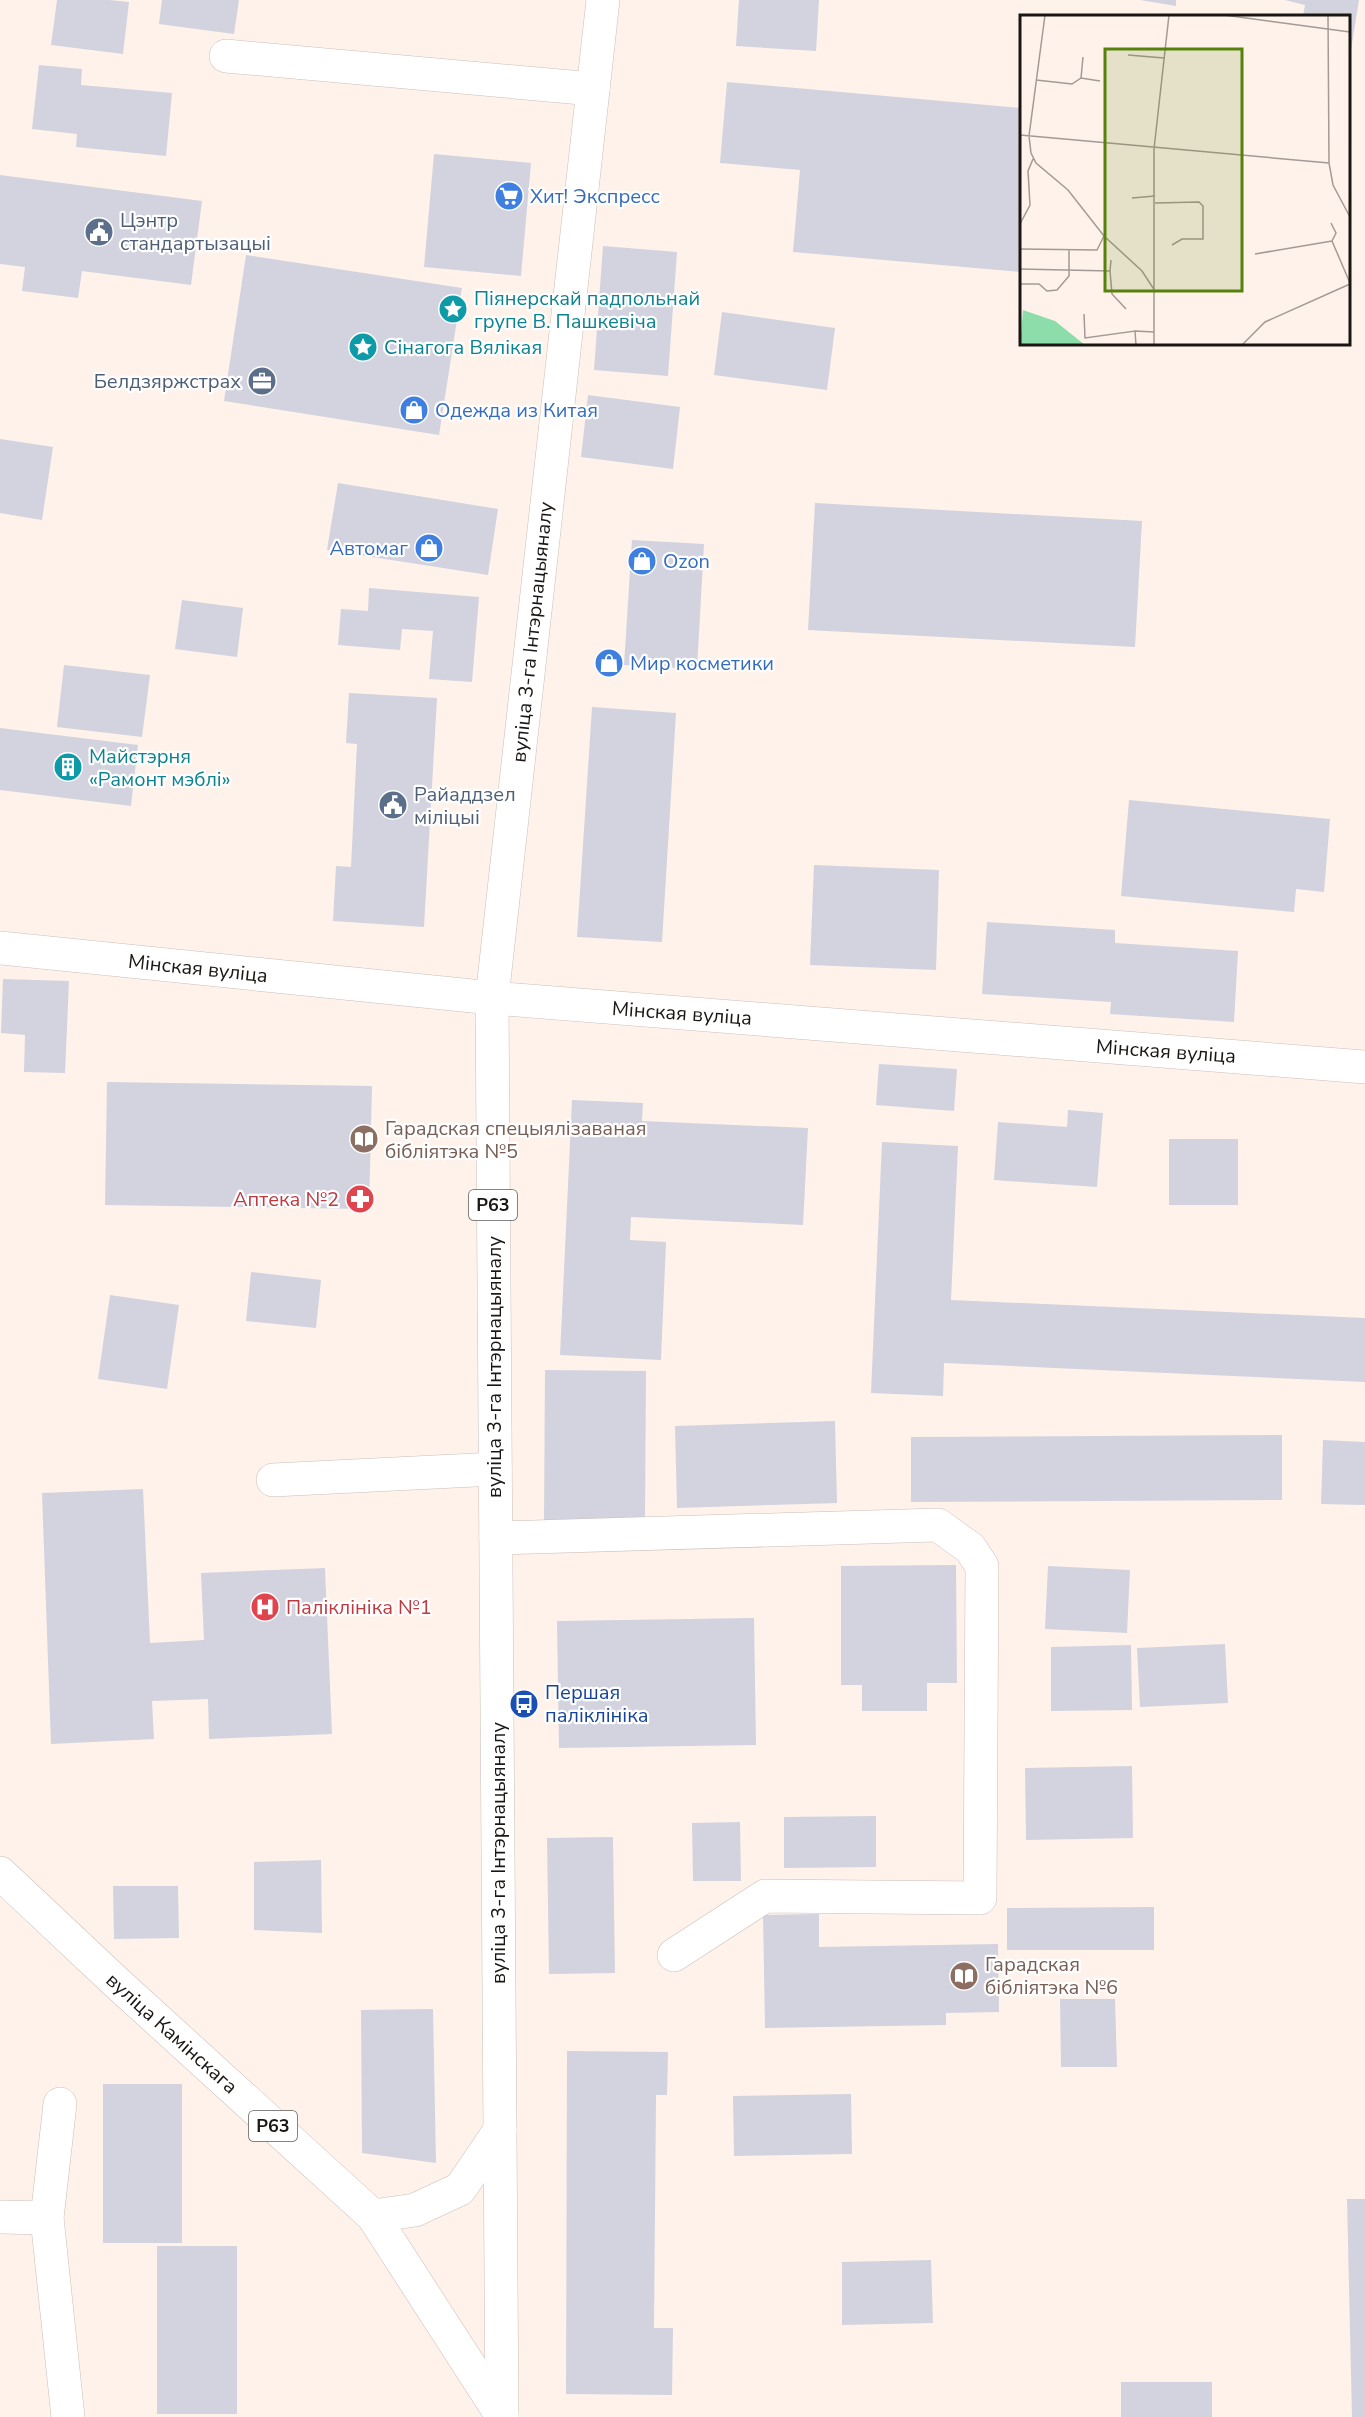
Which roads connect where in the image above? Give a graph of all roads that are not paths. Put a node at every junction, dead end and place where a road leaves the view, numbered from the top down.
1 (603, 0) edge
2 (226, 56) dead end
3 (593, 89) junction
4 (0, 948) edge
5 (492, 998) junction
6 (1365, 1067) edge
7 (495, 1469) junction
8 (273, 1480) dead end
9 (496, 1538) junction
10 (0, 1873) edge
11 (674, 1955) dead end
12 (60, 2104) dead end
13 (500, 2130) junction
14 (373, 2216) junction
15 (0, 2217) edge
16 (47, 2218) junction
17 (68, 2417) edge
18 (502, 2417) edge

1 - 3 main road, вуліца 3-га Інтэрнацыяналу / Р63
2 - 3 main road
3 - 5 main road, вуліца 3-га Інтэрнацыяналу / Р63
4 - 5 main road, Мінская вуліца
5 - 6 main road, Мінская вуліца
5 - 7 main road, вуліца 3-га Інтэрнацыяналу / Р63
7 - 8 main road
7 - 9 main road, вуліца 3-га Інтэрнацыяналу / Р63
9 - 11 main road
9 - 13 main road, вуліца 3-га Інтэрнацыяналу / Р63
10 - 14 main road, вуліца Камінскага / Р63
12 - 16 main road
13 - 14 main road
13 - 18 main road, вуліца 3-га Інтэрнацыяналу / Р63
14 - 18 main road, вуліца Камінскага / Р63
15 - 16 main road
16 - 17 main road

